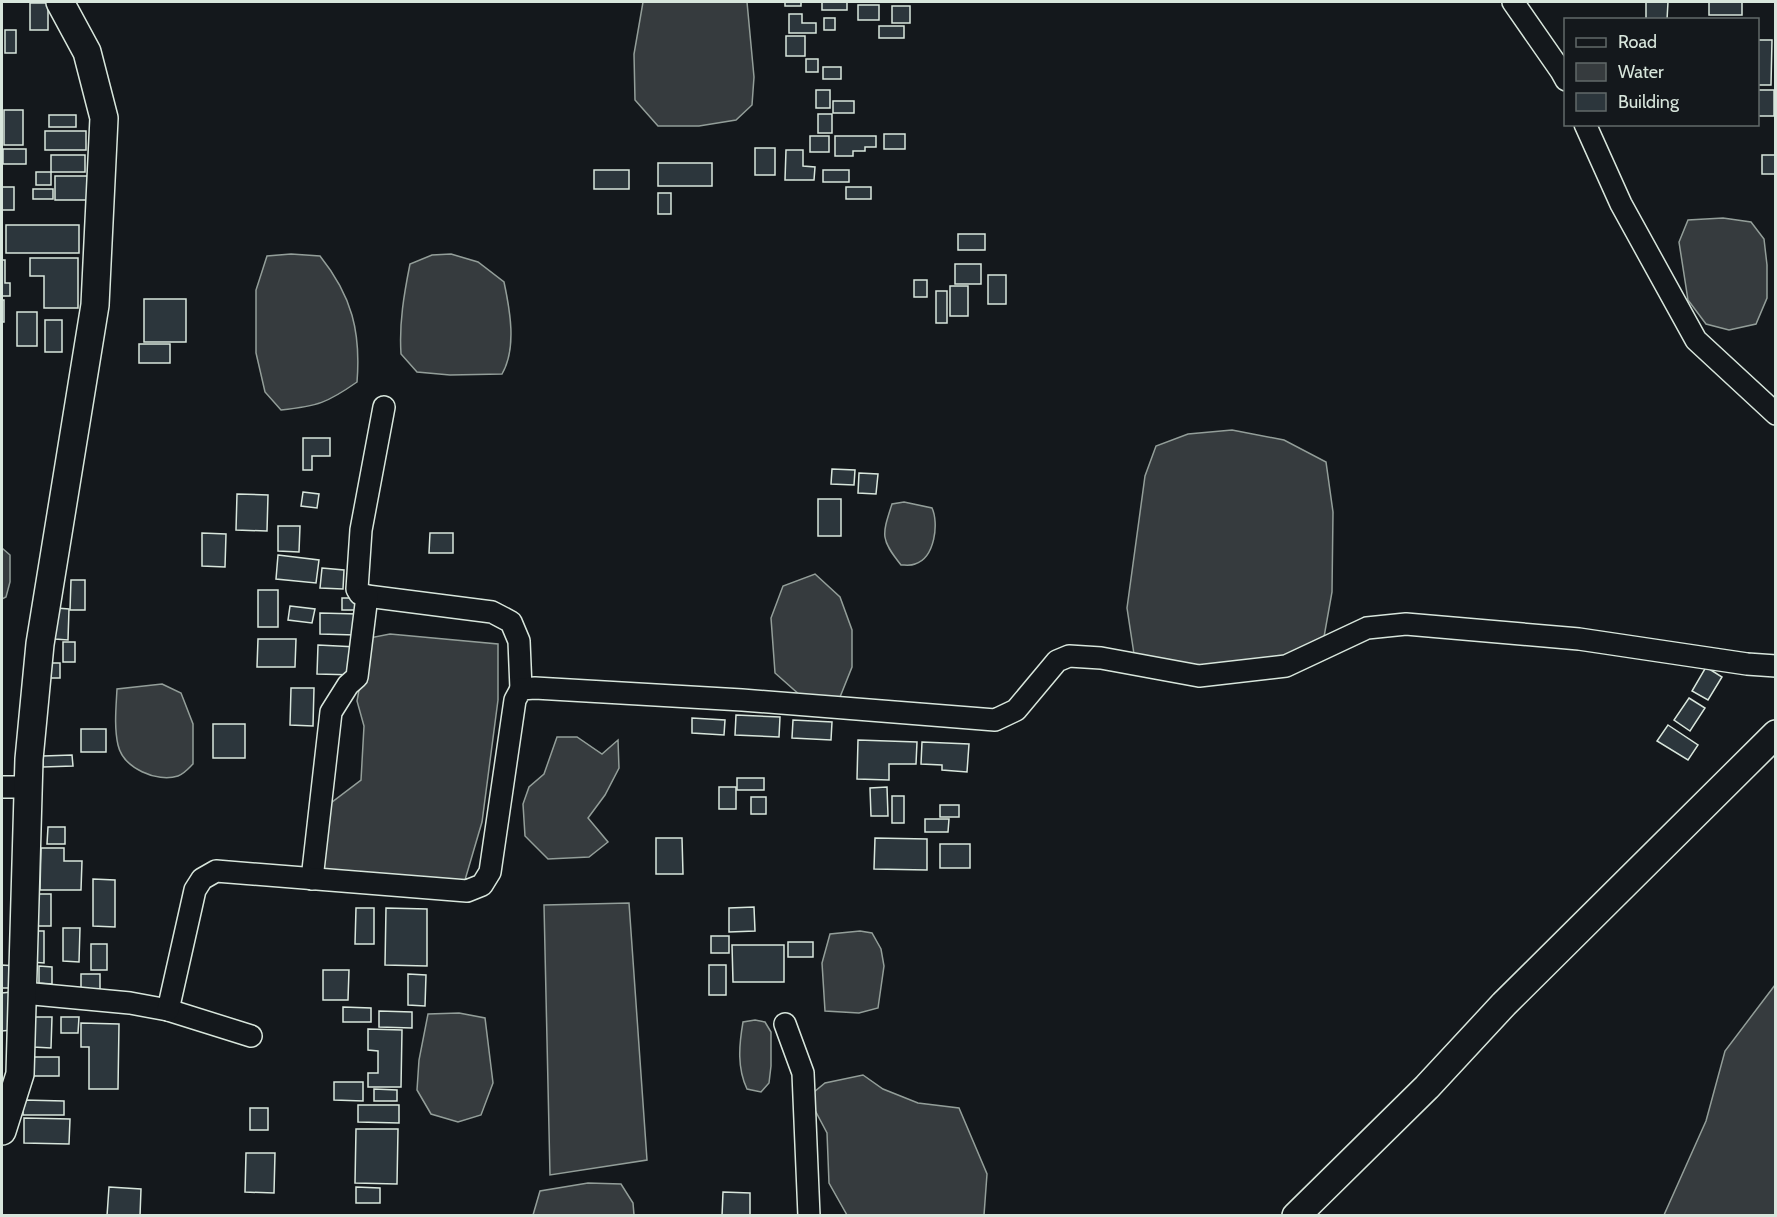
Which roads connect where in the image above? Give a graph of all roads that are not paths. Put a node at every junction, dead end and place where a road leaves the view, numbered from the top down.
1 (60, 2) edge
2 (1513, 2) edge
3 (1564, 76) edge
4 (1587, 126) edge
5 (384, 407) dead end
6 (1776, 414) edge
7 (367, 596) junction
8 (1776, 666) edge
9 (521, 689) junction
10 (1776, 734) edge
11 (2, 787) edge
12 (28, 787) junction
13 (312, 879) junction
14 (23, 993) junction
15 (168, 1011) junction
16 (785, 1024) dead end
17 (251, 1036) dead end
18 (2, 1131) edge
19 (809, 1215) edge
20 (1296, 1215) edge

1 - 12 street
2 - 3 street
4 - 6 street
5 - 7 street
7 - 9 street
7 - 13 street
8 - 9 street
9 - 13 street
10 - 20 street
11 - 12 street
12 - 14 street
13 - 15 street
14 - 15 street
14 - 18 street
15 - 17 street
16 - 19 street

